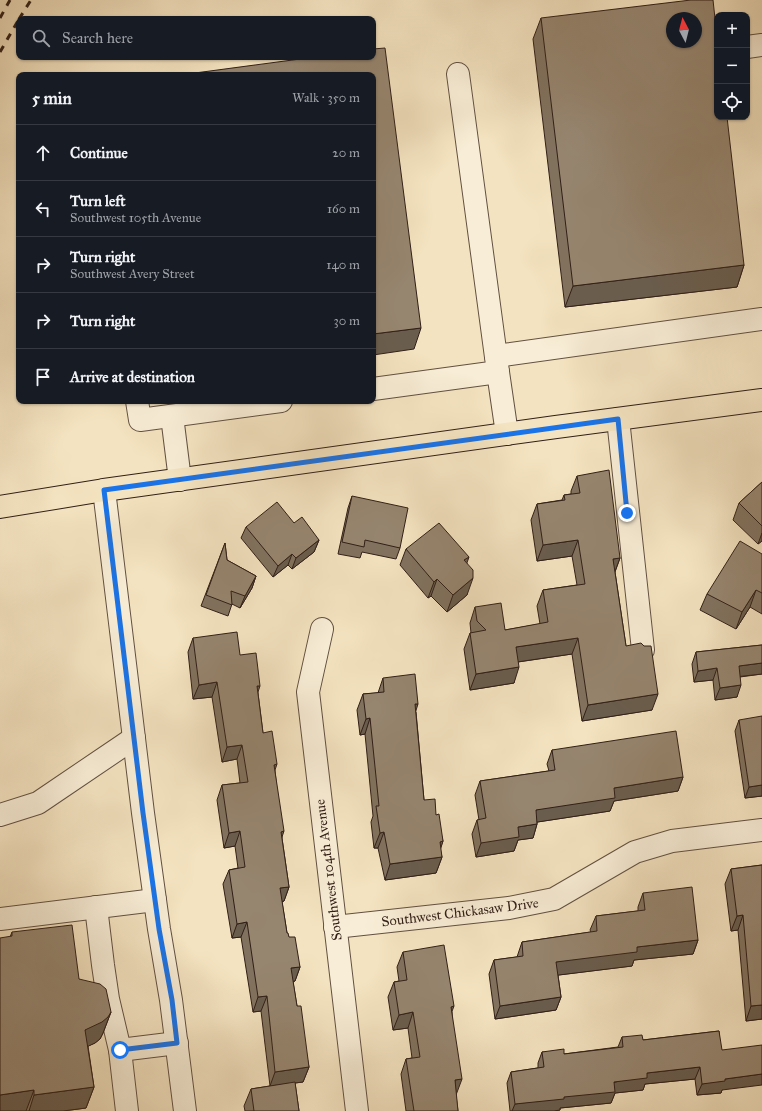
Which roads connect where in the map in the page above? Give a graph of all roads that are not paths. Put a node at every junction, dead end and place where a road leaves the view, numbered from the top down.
1 (762, 45) edge
2 (750, 47) edge
3 (458, 74) dead end
4 (762, 319) edge
5 (497, 364) junction
6 (376, 388) edge
7 (762, 400) edge
8 (137, 404) edge
9 (259, 404) edge
10 (172, 416) junction
11 (618, 419) junction
12 (507, 434) junction
13 (180, 480) junction
14 (104, 490) junction
15 (0, 507) edge
16 (322, 629) dead end
17 (643, 650) edge
18 (134, 738) junction
19 (0, 815) edge
20 (762, 830) edge
21 (155, 900) junction
22 (96, 907) junction
23 (0, 919) edge
24 (335, 927) junction
25 (177, 1043) junction
26 (120, 1050) junction
27 (127, 1111) edge
28 (185, 1111) edge
29 (357, 1111) edge

1 - 2 street
3 - 5 street
4 - 5 street
5 - 6 street
5 - 12 street
7 - 11 main road
8 - 10 street
9 - 10 street
10 - 13 street
11 - 12 main road
11 - 17 street
12 - 13 main road
13 - 14 main road
14 - 15 main road
14 - 18 street
16 - 24 street, Southwest 104th Avenue
18 - 19 street
18 - 21 street
20 - 24 street, Southwest Chickasaw Drive
21 - 22 street
21 - 25 street
22 - 23 street
22 - 26 street
24 - 29 street, Southwest 104th Avenue
25 - 26 street
25 - 28 street
26 - 27 street

